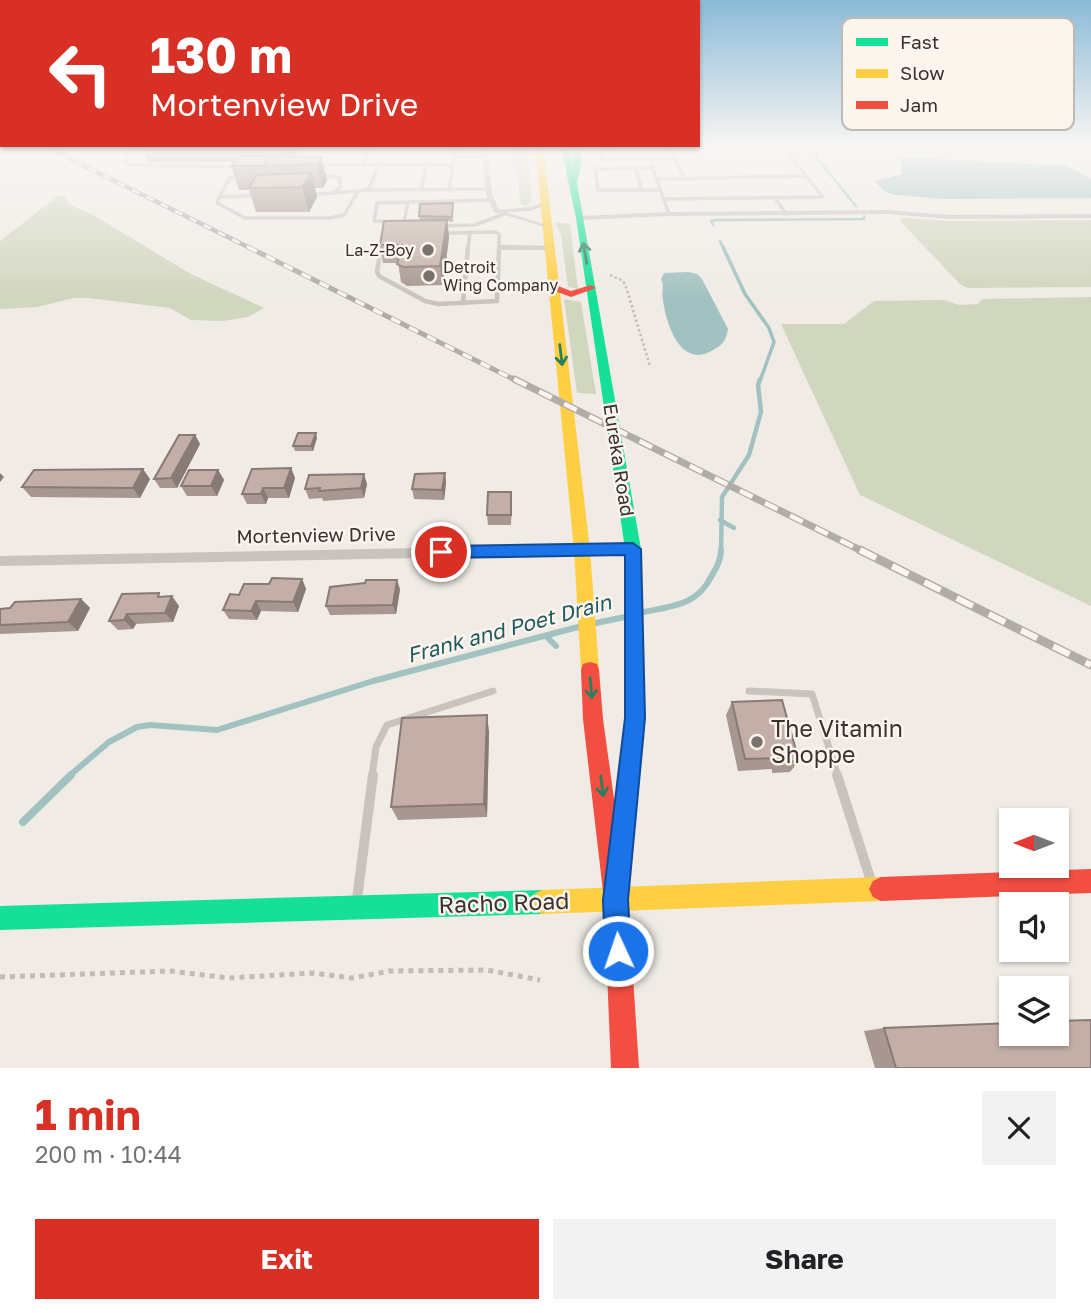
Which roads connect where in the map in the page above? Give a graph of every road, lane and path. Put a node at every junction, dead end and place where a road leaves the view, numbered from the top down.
1 (219, 197) joint
2 (223, 197) edge
3 (355, 197) edge
4 (489, 197) edge
5 (544, 197) edge
6 (575, 197) edge
7 (823, 197) edge
8 (775, 198) junction
9 (665, 199) joint
10 (490, 200) junction
11 (408, 202) junction
12 (494, 209) junction
13 (504, 214) junction
14 (546, 214) junction
15 (669, 214) junction
16 (786, 214) junction
17 (1091, 216) edge
18 (580, 218) junction
19 (404, 222) junction
20 (412, 225) edge
21 (429, 226) edge
22 (470, 232) junction
23 (430, 233) edge
24 (383, 237) edge
25 (499, 248) junction
26 (549, 248) junction
27 (610, 275) dead end
28 (553, 287) junction
29 (591, 288) junction
30 (463, 303) junction
31 (650, 366) dead end
32 (633, 549) junction
33 (582, 550) junction
34 (0, 561) edge
35 (493, 691) dead end
36 (749, 691) dead end
37 (1091, 881) edge
38 (874, 890) junction
39 (615, 900) junction
40 (356, 908) junction
41 (0, 918) edge
42 (0, 977) edge
43 (540, 980) dead end
44 (625, 1068) edge

1 - 2 lane
1 - 3 lane
4 - 10 street
5 - 14 main road, Eureka Road
6 - 18 main road, Eureka Road
7 - 8 lane
8 - 9 lane
8 - 16 lane
9 - 15 lane
10 - 11 lane
10 - 12 street
11 - 19 lane
11 - 19 lane
12 - 13 street
12 - 14 street
13 - 14 street
13 - 21 lane
14 - 18 main road
14 - 26 main road, Eureka Road
15 - 16 street
15 - 18 street
16 - 17 street
29 -> 18 main road, Eureka Road
19 - 20 lane
22 - 23 lane
22 - 25 lane
22 - 30 lane
24 - 30 lane
25 - 26 lane
25 - 30 lane
26 - 28 main road, Eureka Road
27 - 31 path
28 - 29 main road
28 -> 33 main road, Eureka Road
29 - 32 main road, Eureka Road
32 - 33 street, Mortenview Drive
32 - 39 main road, Eureka Road
33 - 34 street, Mortenview Drive
33 -> 39 main road, Eureka Road
35 - 40 lane
36 - 38 lane
37 - 38 main road, Racho Road
38 - 39 main road, Racho Road
39 - 40 main road, Racho Road
39 - 44 main road, Eureka Road
40 - 41 main road, Racho Road
42 - 43 path

